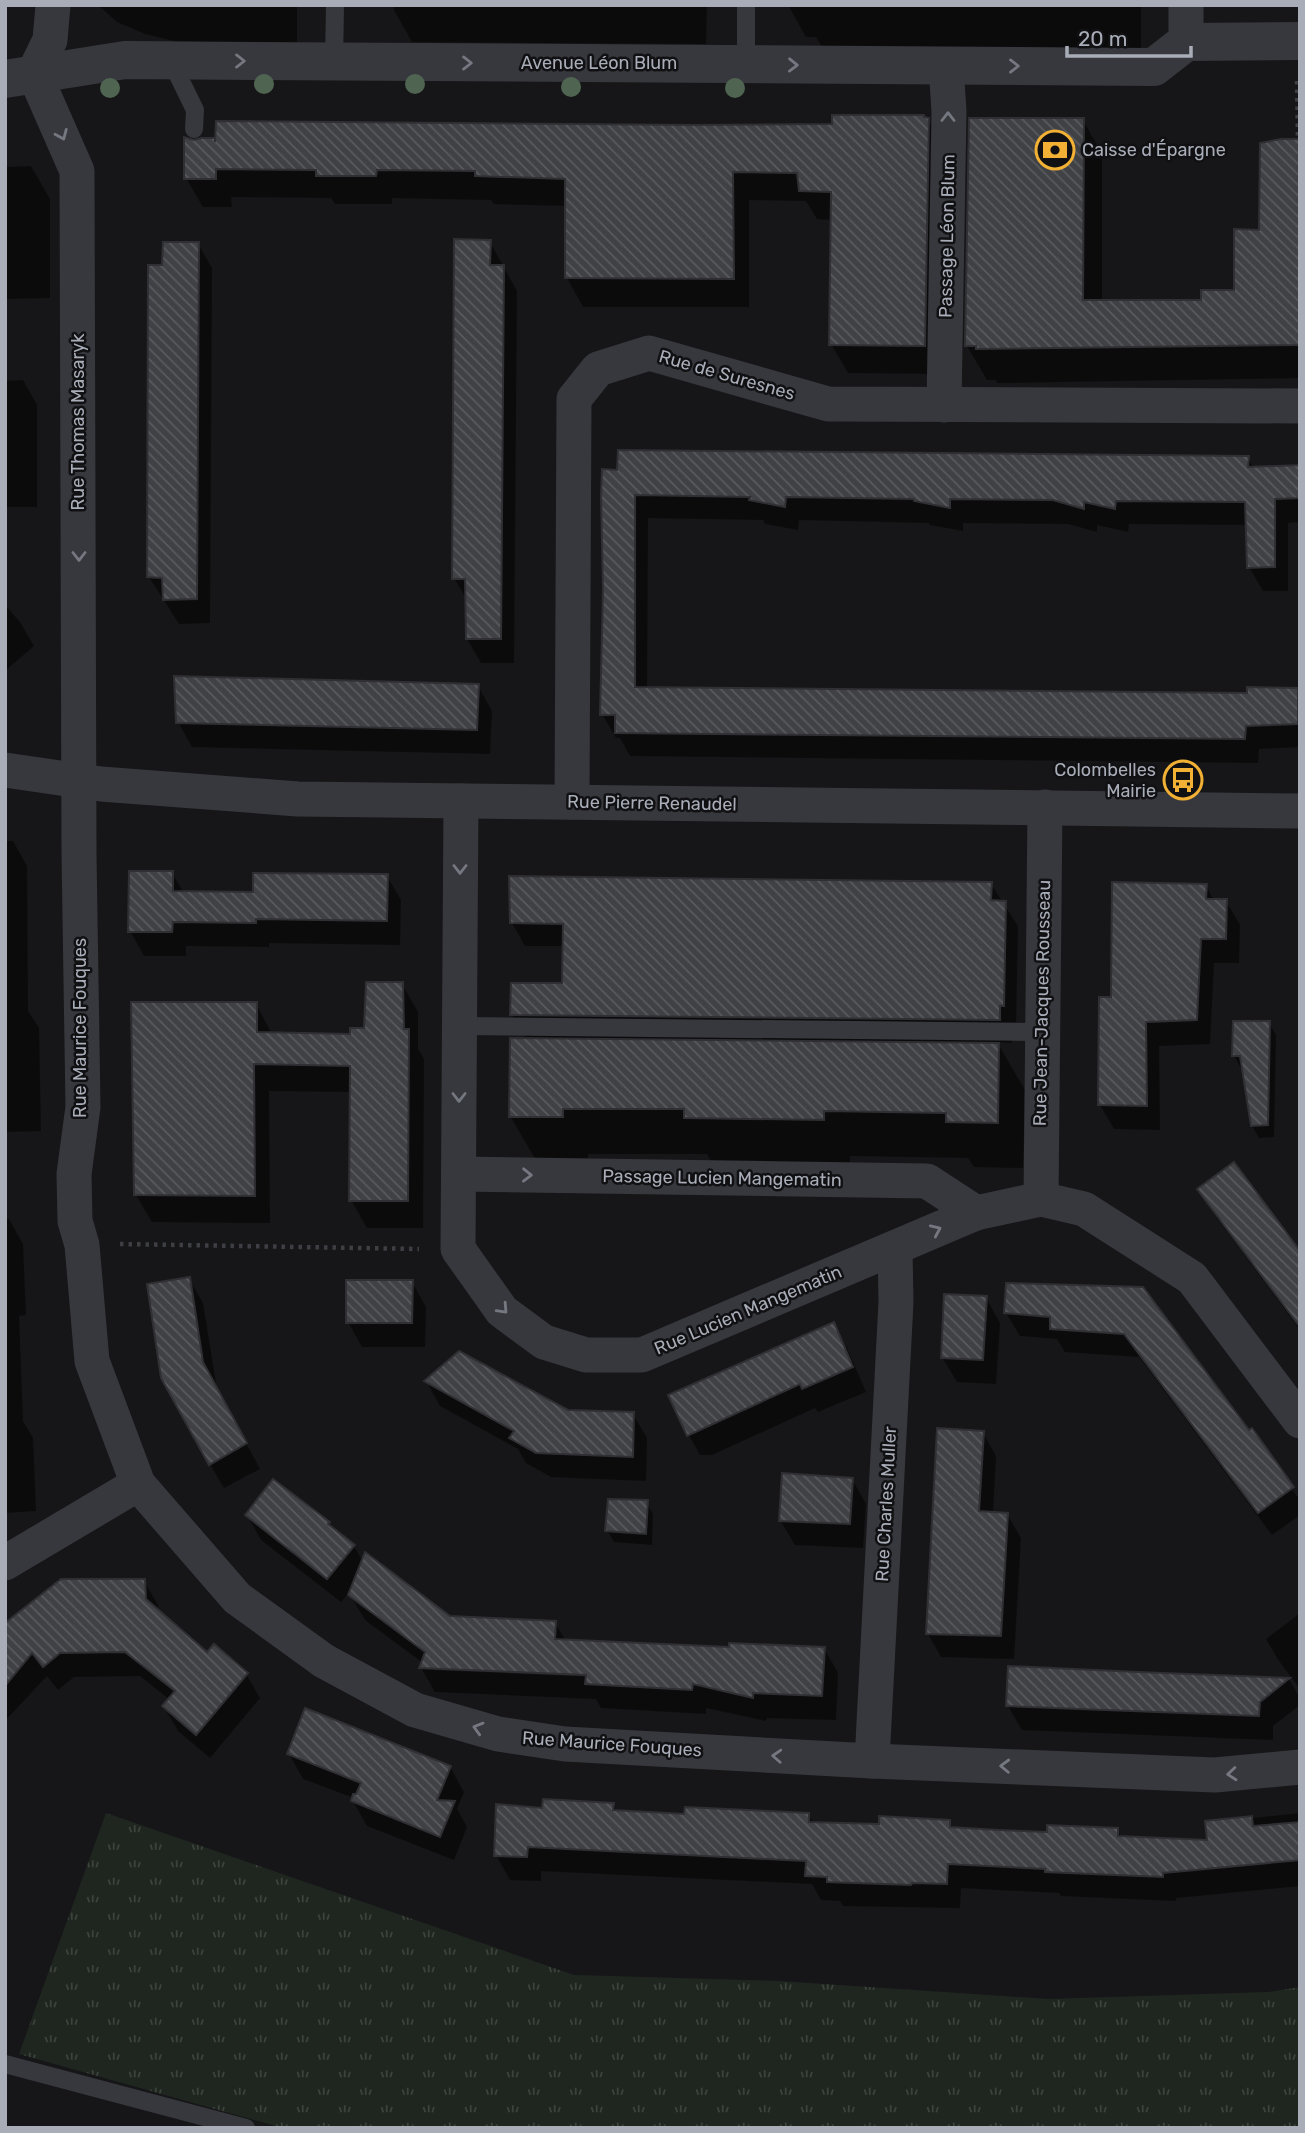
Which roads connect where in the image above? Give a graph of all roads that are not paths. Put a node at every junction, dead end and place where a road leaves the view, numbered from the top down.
1 (53, 5) edge
2 (335, 5) edge
3 (746, 5) edge
4 (1186, 24) edge
5 (1300, 41) edge
6 (172, 61) junction
7 (334, 62) junction
8 (746, 64) junction
9 (946, 66) junction
10 (20, 76) edge
11 (194, 129) dead end
12 (944, 405) junction
13 (1300, 406) edge
14 (5, 770) edge
15 (80, 781) junction
16 (461, 801) junction
17 (572, 802) junction
18 (1045, 807) junction
19 (1300, 811) edge
20 (460, 1026) junction
21 (1042, 1032) junction
22 (459, 1174) junction
23 (1041, 1199) junction
24 (976, 1213) junction
25 (895, 1248) junction
26 (1300, 1421) edge
27 (138, 1484) junction
28 (5, 1563) edge
29 (872, 1761) junction
30 (1300, 1767) edge
31 (5, 2064) edge
32 (246, 2128) edge

1 - 10 street
2 - 7 lane
3 - 8 lane
4 - 5 street
9 -> 4 street, Avenue Léon Blum
6 -> 7 street, Avenue Léon Blum
6 - 10 street, Avenue Léon Blum
6 - 11 lane
7 -> 8 street, Avenue Léon Blum
8 -> 9 street, Avenue Léon Blum
12 -> 9 street, Passage Léon Blum
10 -> 15 street, Rue Thomas Masaryk
12 - 13 street, Rue de Suresnes
12 - 17 street, Rue de Suresnes
14 - 15 street, Rue Pierre Renaudel
15 - 16 street, Rue Pierre Renaudel
15 - 27 street, Rue Maurice Fouques
16 - 17 street, Rue Pierre Renaudel
16 -> 20 street, Rue Lucien Mangematin
17 - 18 street, Rue Pierre Renaudel
18 - 19 street, Rue Pierre Renaudel
18 - 21 street, Rue Jean-Jacques Rousseau
20 - 21 lane
20 -> 22 street, Rue Lucien Mangematin
21 - 23 street, Rue Jean-Jacques Rousseau
22 -> 24 street, Passage Lucien Mangematin
22 -> 25 street, Rue Lucien Mangematin
23 - 24 street, Rue Lucien Mangematin
23 - 26 street, Rue Lucien Mangematin
25 -> 24 street, Rue Lucien Mangematin
25 - 29 street, Rue Charles Muller
27 - 28 street
29 -> 27 street, Rue Maurice Fouques
30 -> 29 street, Rue Maurice Fouques
31 - 32 lane

